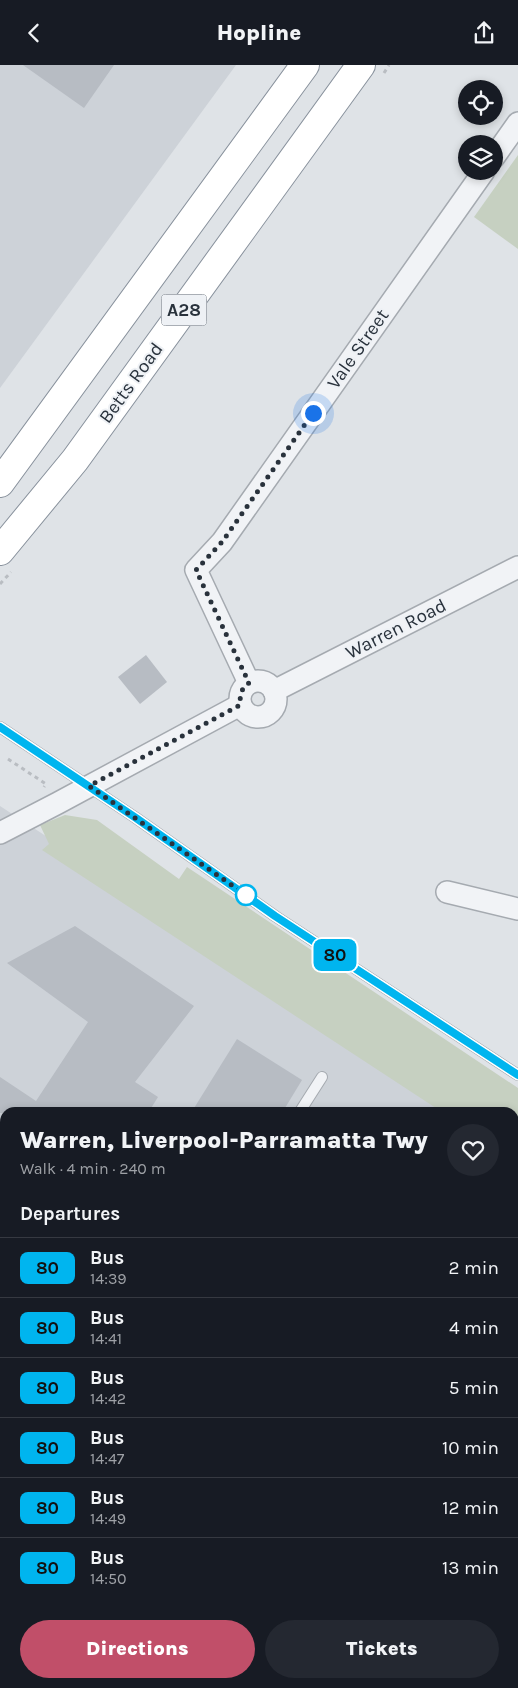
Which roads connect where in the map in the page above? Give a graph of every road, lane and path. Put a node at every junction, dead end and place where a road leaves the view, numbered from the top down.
1 (305, 65) edge
2 (361, 65) edge
3 (518, 123) edge
4 (503, 144) edge
5 (478, 180) edge
6 (0, 483) edge
7 (0, 551) edge
8 (518, 567) edge
9 (249, 683) junction
10 (274, 691) junction
11 (240, 705) junction
12 (0, 727) edge
13 (8, 759) dead end
14 (89, 786) junction
15 (40, 792) dead end
16 (0, 833) edge
17 (447, 892) dead end
18 (518, 909) edge
19 (518, 1075) edge
20 (322, 1077) dead end
21 (303, 1107) edge

1 - 6 highway, A28
2 - 7 highway, Betts Road / A28
3 - 4 street
5 - 9 street, Vale Street
8 - 10 street, Warren Road
9 - 10 street
9 - 11 street
10 - 11 street
11 - 14 street
12 - 14 lane
13 - 15 path
14 - 16 street
14 - 19 lane
17 - 18 street
20 - 21 lane

